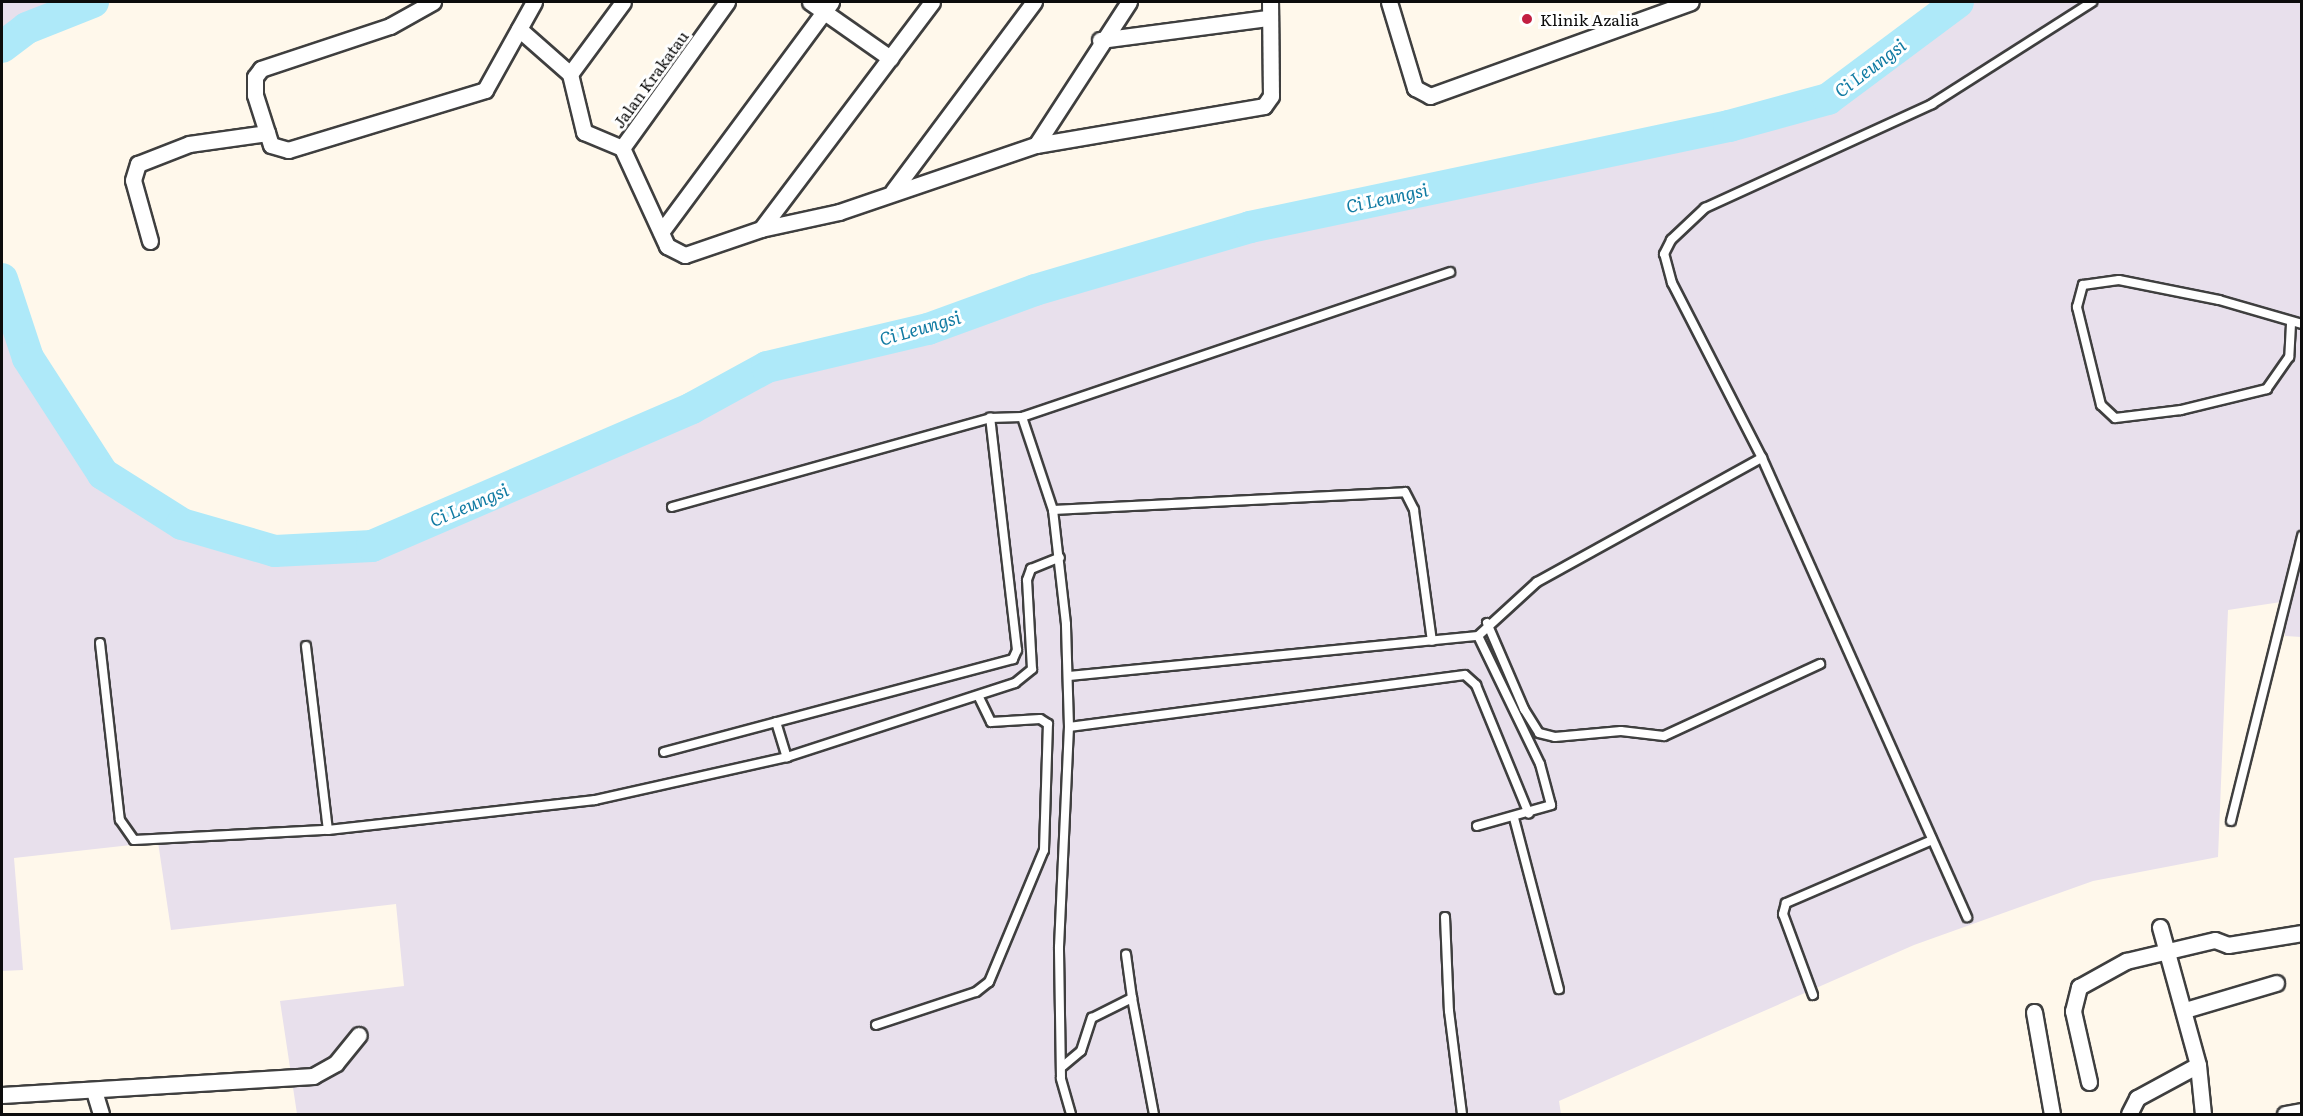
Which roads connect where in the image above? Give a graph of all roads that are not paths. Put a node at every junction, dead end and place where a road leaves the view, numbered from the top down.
1 (433, 2) edge
2 (534, 2) edge
3 (623, 2) edge
4 (728, 2) edge
5 (810, 2) edge
6 (932, 2) edge
7 (1034, 2) edge
8 (1129, 2) edge
9 (1270, 2) edge
10 (1389, 2) edge
11 (1691, 2) edge
12 (2092, 2) edge
13 (828, 6) edge
14 (1268, 18) junction
15 (519, 28) junction
16 (1100, 40) junction
17 (890, 58) junction
18 (570, 74) junction
19 (267, 133) junction
20 (1036, 145) junction
21 (622, 148) junction
22 (893, 191) junction
23 (762, 229) junction
24 (661, 232) junction
25 (150, 241) dead end
26 (1450, 272) dead end
27 (2291, 324) junction
28 (2301, 324) edge
29 (1022, 417) junction
30 (990, 418) junction
31 (1762, 458) junction
32 (672, 507) dead end
33 (1053, 510) junction
34 (2301, 536) edge
35 (1060, 556) junction
36 (1487, 623) junction
37 (1478, 636) junction
38 (1432, 641) junction
39 (100, 643) dead end
40 (306, 646) dead end
41 (1820, 664) dead end
42 (1069, 676) junction
43 (980, 697) junction
44 (776, 722) junction
45 (1069, 727) junction
46 (664, 752) dead end
47 (787, 757) junction
48 (1529, 814) junction
49 (1515, 818) junction
50 (2231, 821) dead end
51 (1477, 826) dead end
52 (328, 830) junction
53 (1932, 840) junction
54 (1445, 917) dead end
55 (1967, 917) dead end
56 (2160, 927) dead end
57 (2301, 933) edge
58 (2169, 952) junction
59 (1126, 954) dead end
60 (2276, 983) dead end
61 (1559, 989) dead end
62 (1813, 995) dead end
63 (1131, 998) junction
64 (2185, 1010) junction
65 (2034, 1012) dead end
66 (876, 1025) dead end
67 (359, 1035) dead end
68 (2198, 1065) junction
69 (1063, 1066) junction
70 (2089, 1082) dead end
71 (94, 1091) junction
72 (2, 1095) edge
73 (2301, 1111) edge
74 (100, 1114) edge
75 (1071, 1114) edge
76 (1154, 1114) edge
77 (1462, 1114) edge
78 (2052, 1114) edge
79 (2129, 1114) edge
80 (2204, 1114) edge
81 (2285, 1114) edge

1 - 19 street
2 - 15 street
3 - 18 street
4 - 21 street, Jalan Krakatau
5 - 13 street
6 - 17 street
7 - 22 street
8 - 16 street
9 - 14 street
10 - 11 street
12 - 31 lane
13 - 17 street
13 - 24 street
14 - 16 street
14 - 20 street
15 - 18 street
15 - 19 street
16 - 20 street
17 - 23 street
18 - 21 street
19 - 25 street
20 - 22 street
21 - 24 street
22 - 23 street
23 - 24 street
26 - 29 lane
27 - 27 lane
27 - 28 lane
29 - 30 lane
29 - 33 lane
30 - 32 lane
30 - 44 lane
31 - 36 lane
31 - 53 lane
33 - 35 lane
33 - 38 lane
34 - 50 lane
35 - 42 lane
35 - 43 lane
36 - 37 lane
36 - 41 lane
37 - 38 lane
37 - 48 lane
38 - 42 lane
39 - 52 lane
40 - 52 lane
42 - 45 lane
43 - 47 lane
43 - 66 lane
44 - 46 lane
44 - 47 lane
45 - 48 lane
45 - 69 lane
47 - 52 lane
48 - 49 lane
49 - 51 lane
49 - 61 lane
53 - 55 lane
53 - 62 lane
54 - 77 lane
56 - 58 street
57 - 58 street
58 - 64 street
58 - 70 street
59 - 63 lane
60 - 64 street
63 - 69 lane
63 - 76 lane
64 - 68 street
65 - 78 street
67 - 71 street
68 - 79 street
68 - 80 street
69 - 75 lane
71 - 72 street
71 - 74 street
73 - 81 street

